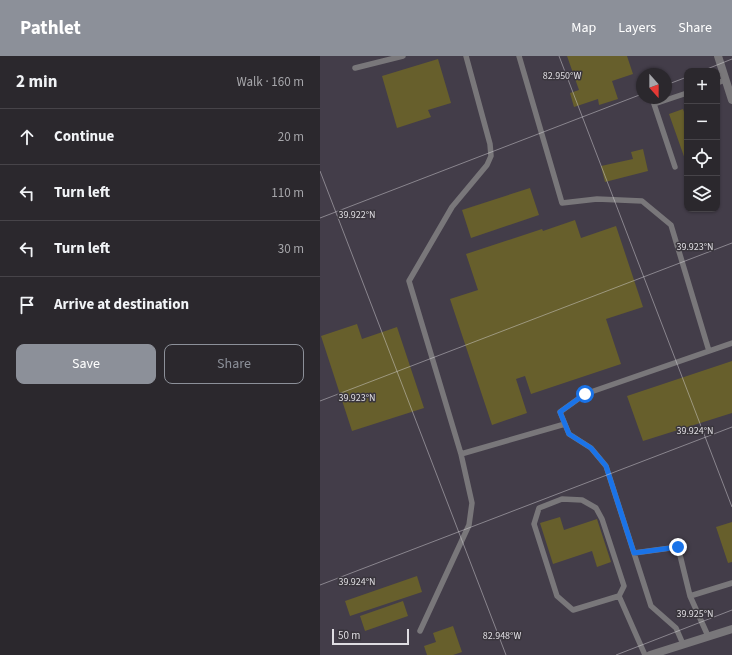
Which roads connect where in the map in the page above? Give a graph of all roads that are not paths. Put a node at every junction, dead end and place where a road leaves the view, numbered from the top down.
1 (403, 56) edge
2 (466, 56) edge
3 (519, 56) edge
4 (718, 56) edge
5 (355, 68) dead end
6 (726, 80) junction
7 (720, 82) edge
8 (684, 94) edge
9 (732, 100) edge
10 (675, 167) dead end
11 (732, 343) edge
12 (709, 351) junction
13 (565, 424) junction
14 (461, 454) junction
15 (634, 553) junction
16 (732, 583) edge
17 (619, 596) junction
18 (690, 596) junction
19 (732, 629) edge
20 (420, 632) dead end
21 (708, 636) junction
22 (683, 644) junction
23 (646, 655) edge
24 (650, 655) edge

1 - 5 lane
2 - 14 lane
3 - 12 lane
4 - 6 street
6 - 7 lane
6 - 9 street
8 - 10 lane
11 - 12 lane
12 - 13 lane
13 - 14 lane
13 - 15 lane
14 - 20 lane
15 - 18 lane
15 - 22 lane
16 - 18 lane
17 - 17 lane
17 - 23 lane
18 - 21 lane
19 - 21 street
21 - 22 street
22 - 24 street

